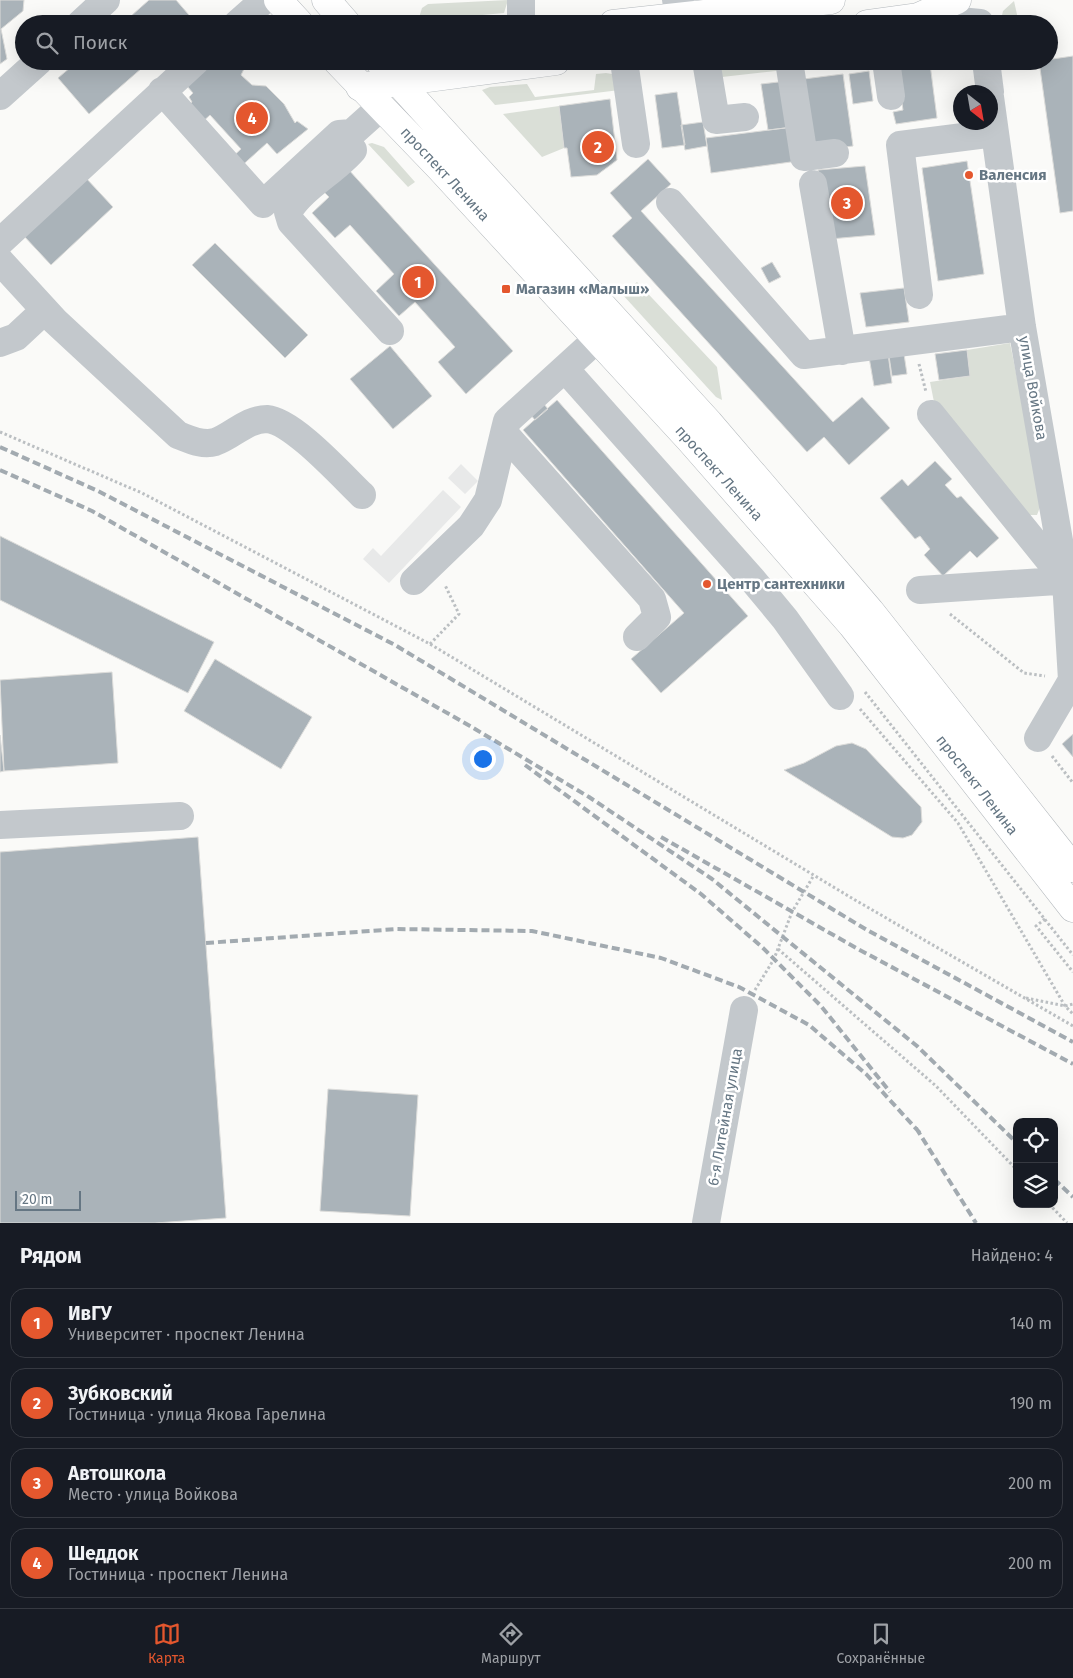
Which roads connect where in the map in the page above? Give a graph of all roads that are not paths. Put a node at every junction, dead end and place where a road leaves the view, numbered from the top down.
1 (106, 0) edge
2 (264, 0) edge
3 (278, 0) edge
4 (326, 0) edge
5 (520, 0) edge
6 (831, 0) edge
7 (957, 0) edge
8 (682, 8) edge
9 (90, 15) edge
10 (247, 15) edge
11 (292, 15) edge
12 (339, 15) edge
13 (521, 15) edge
14 (652, 15) edge
15 (924, 15) edge
16 (29, 70) edge
17 (186, 70) edge
18 (349, 70) edge
19 (405, 70) edge
20 (625, 70) edge
21 (708, 70) edge
22 (790, 70) edge
23 (887, 70) edge
24 (987, 70) edge
25 (388, 71) edge
26 (989, 85) edge
27 (162, 92) junction
28 (0, 96) edge
29 (891, 96) dead end
30 (381, 106) junction
31 (745, 117) dead end
32 (995, 130) edge
33 (995, 133) junction
34 (339, 134) junction
35 (636, 144) dead end
36 (835, 153) dead end
37 (813, 184) dead end
38 (670, 202) dead end
39 (0, 242) edge
40 (0, 261) edge
41 (919, 295) dead end
42 (45, 310) junction
43 (1022, 327) junction
44 (390, 331) dead end
45 (596, 340) junction
46 (0, 343) edge
47 (842, 351) junction
48 (566, 370) junction
49 (931, 414) road end
50 (700, 431) junction
51 (504, 433) junction
52 (362, 494) dead end
53 (414, 581) dead end
54 (1069, 581) edge
55 (920, 590) road end
56 (637, 637) dead end
57 (1072, 680) edge
58 (848, 701) road end
59 (1038, 738) road end
60 (180, 816) dead end
61 (0, 825) edge
62 (1073, 868) edge
63 (1073, 908) edge
64 (744, 1010) road end
65 (706, 1223) edge

1 - 9 street
2 - 10 street
3 - 11 main road
4 - 12 main road
5 - 13 street
6 - 8 main road
7 - 15 main road
8 - 14 main road
16 - 28 street
17 - 27 street
18 - 25 main road
18 - 30 main road, проспект Ленина
19 - 25 main road
20 - 35 street
21 - 31 street
22 - 36 street
23 - 29 street
24 - 26 street
25 - 50 main road, проспект Ленина
27 - 34 street
27 - 39 street
30 - 34 street
30 - 45 main road, проспект Ленина
32 - 33 street, улица Войкова
33 - 41 street
33 - 43 street, улица Войкова
34 - 44 street
37 - 47 street
38 - 47 street
40 - 42 street
42 - 46 street
42 - 52 street
43 - 47 street
43 - 54 street, улица Войкова
45 - 48 street
45 - 50 main road, проспект Ленина
48 - 51 street
48 - 58 street
49 - 54 street
50 - 62 main road, проспект Ленина
50 - 63 main road, проспект Ленина
51 - 53 street
51 - 56 street
54 - 55 street
54 - 57 street, улица Войкова
57 - 59 street
60 - 61 street
64 - 65 street, 6-я Литейная улица

